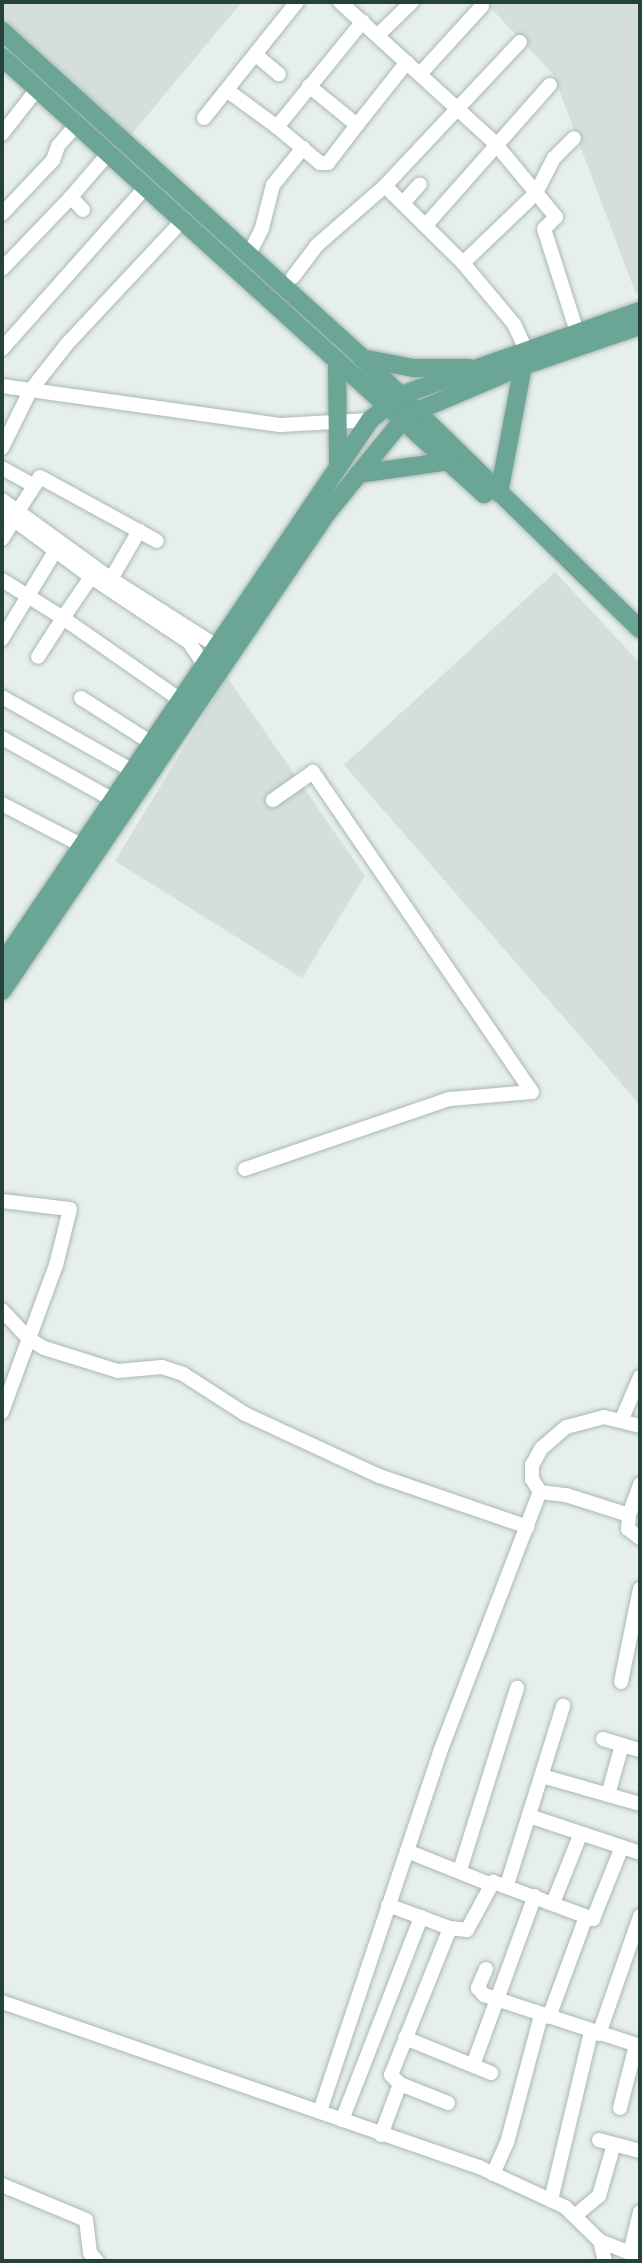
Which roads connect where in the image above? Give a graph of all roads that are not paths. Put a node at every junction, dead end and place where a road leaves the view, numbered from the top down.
1 (297, 2) edge
2 (341, 2) edge
3 (412, 2) edge
4 (482, 6) dead end
5 (363, 21) junction
6 (2, 31) edge
7 (378, 35) junction
8 (520, 42) dead end
9 (256, 55) junction
10 (2, 57) edge
11 (407, 62) junction
12 (279, 74) dead end
13 (420, 74) junction
14 (550, 85) dead end
15 (309, 86) junction
16 (37, 89) junction
17 (228, 91) junction
18 (457, 109) junction
19 (204, 118) dead end
20 (76, 125) junction
21 (356, 125) junction
22 (277, 127) junction
23 (2, 134) edge
24 (574, 138) dead end
25 (496, 145) junction
26 (303, 148) junction
27 (108, 154) junction
28 (421, 184) dead end
29 (385, 186) junction
30 (145, 188) junction
31 (536, 192) junction
32 (71, 197) junction
33 (403, 203) junction
34 (83, 210) dead end
35 (2, 214) edge
36 (182, 221) junction
37 (426, 225) junction
38 (248, 256) junction
39 (463, 263) junction
40 (2, 269) edge
41 (293, 278) dead end
42 (640, 311) edge
43 (640, 326) edge
44 (577, 332) junction
45 (2, 349) edge
46 (362, 358) junction
47 (525, 358) junction
48 (337, 363) junction
49 (477, 369) junction
50 (2, 386) edge
51 (30, 391) junction
52 (401, 395) junction
53 (385, 407) junction
54 (417, 411) junction
55 (370, 420) junction
56 (401, 422) junction
57 (341, 423) junction
58 (2, 448) edge
59 (338, 461) junction
60 (449, 461) junction
61 (2, 468) edge
62 (358, 474) junction
63 (33, 485) junction
64 (499, 493) junction
65 (8, 510) edge
66 (139, 531) junction
67 (2, 540) edge
68 (157, 541) dead end
69 (55, 551) junction
70 (91, 577) junction
71 (111, 579) junction
72 (2, 580) edge
73 (27, 597) junction
74 (63, 618) junction
75 (640, 629) edge
76 (2, 639) edge
77 (640, 640) edge
78 (215, 645) junction
79 (38, 657) dead end
80 (203, 663) junction
81 (2, 697) edge
82 (81, 698) dead end
83 (179, 699) junction
84 (2, 738) edge
85 (150, 742) junction
86 (131, 770) junction
87 (111, 799) junction
88 (273, 800) dead end
89 (2, 804) edge
90 (81, 845) junction
91 (2, 964) edge
92 (2, 991) edge
93 (245, 1169) dead end
94 (2, 1200) edge
95 (2, 1310) edge
96 (29, 1339) junction
97 (640, 1377) edge
98 (2, 1412) edge
99 (622, 1419) junction
100 (640, 1426) edge
101 (640, 1484) edge
102 (540, 1492) junction
103 (629, 1515) junction
104 (528, 1527) junction
105 (640, 1538) edge
106 (640, 1589) edge
107 (621, 1682) dead end
108 (517, 1688) dead end
109 (563, 1706) dead end
110 (603, 1739) dead end
111 (622, 1745) junction
112 (640, 1750) edge
113 (542, 1776) junction
114 (608, 1795) junction
115 (640, 1804) edge
116 (529, 1816) junction
117 (581, 1833) junction
118 (622, 1847) junction
119 (407, 1851) junction
120 (640, 1853) edge
121 (460, 1870) junction
122 (489, 1884) junction
123 (507, 1885) junction
124 (536, 1896) junction
125 (553, 1903) junction
126 (388, 1905) junction
127 (640, 1916) edge
128 (421, 1917) junction
129 (586, 1917) junction
130 (450, 1928) junction
131 (486, 1969) dead end
132 (495, 1999) junction
133 (2, 2002) edge
134 (545, 2016) junction
135 (595, 2033) junction
136 (405, 2038) junction
137 (638, 2045) edge
138 (473, 2065) junction
139 (491, 2073) dead end
140 (400, 2084) junction
141 (448, 2103) dead end
142 (621, 2108) dead end
143 (320, 2111) junction
144 (342, 2120) junction
145 (381, 2134) junction
146 (599, 2140) dead end
147 (614, 2144) junction
148 (640, 2151) edge
149 (493, 2174) junction
150 (2, 2186) edge
151 (551, 2200) junction
152 (640, 2212) edge
153 (576, 2215) junction
154 (600, 2241) junction
155 (615, 2254) edge
156 (635, 2255) edge
157 (97, 2261) edge
158 (605, 2261) edge

1 - 9 street
2 - 5 street
3 - 7 street
4 - 13 street
5 - 7 street
5 - 15 street
6 - 38 main road
7 - 11 street
8 - 18 street
9 - 12 street
9 - 17 street
10 - 16 main road
11 - 13 street
11 - 21 street
13 - 18 street
14 - 25 street
15 - 21 street
15 - 22 street
16 - 20 main road
16 - 23 street
17 - 19 street
17 - 22 street
18 - 25 street
18 - 29 street
20 - 27 main road
20 - 35 street
21 - 26 street
22 - 26 street
24 - 31 street
25 - 31 street
25 - 37 street
26 - 38 street
27 - 30 main road
27 - 32 street
28 - 33 street
29 - 33 street
29 - 41 street
30 - 36 main road
30 - 45 street
31 - 39 street
31 - 44 street
32 - 34 street
32 - 40 street
33 - 37 street
36 - 48 main road
36 - 51 street
37 - 39 street
38 - 46 main road
39 - 47 street
42 - 44 main road
43 - 47 main road
44 - 47 main road
46 - 49 main road
46 - 52 main road
47 - 49 main road
47 - 54 main road
47 - 64 main road
48 - 53 main road
48 - 57 main road
49 - 52 main road
50 - 51 street
51 - 57 street
51 - 58 street
52 - 53 main road
52 - 54 main road
53 - 55 main road
53 - 56 main road
54 - 56 main road
54 - 64 main road
55 - 57 street
55 - 59 main road
56 - 60 main road
56 - 62 main road
57 - 59 main road
59 - 78 main road
60 - 62 main road
60 - 77 main road
61 - 63 street
62 - 92 main road
63 - 65 street
63 - 66 street
64 - 75 main road
65 - 67 street
65 - 69 street
65 - 71 street
66 - 68 street
66 - 71 street
69 - 70 street
69 - 73 street
70 - 74 street
70 - 80 street
71 - 78 street
72 - 73 street
73 - 74 street
73 - 76 street
74 - 79 street
74 - 83 street
78 - 80 main road
80 - 83 main road
81 - 86 street
82 - 85 street
83 - 85 main road
84 - 87 street
85 - 86 main road
86 - 87 main road
87 - 90 main road
88 - 93 street
89 - 90 street
90 - 91 main road
94 - 96 street
95 - 96 street
96 - 98 street
96 - 104 street
97 - 99 street
99 - 100 street
99 - 102 street
101 - 103 street
102 - 103 street
102 - 104 street
103 - 105 street
104 - 119 street
106 - 107 street
108 - 121 street
109 - 113 street
110 - 111 street
111 - 112 street
111 - 114 street
113 - 114 street
113 - 116 street
114 - 115 street
116 - 117 street
116 - 123 street
117 - 118 street
117 - 125 street
118 - 120 street
118 - 129 street
119 - 121 street
119 - 126 street
121 - 122 street
122 - 123 street
122 - 130 street
123 - 124 street
124 - 125 street
124 - 132 street
125 - 129 street
126 - 128 street
126 - 143 street
127 - 135 street
128 - 130 street
128 - 144 street
129 - 134 street
130 - 136 street
131 - 132 street
132 - 134 street
132 - 138 street
133 - 143 street
134 - 135 street
134 - 149 street
135 - 137 street
135 - 151 street
136 - 138 street
136 - 140 street
137 - 142 street
138 - 139 street
140 - 141 street
140 - 145 street
143 - 144 street
144 - 145 street
145 - 149 street
146 - 147 street
147 - 148 street
147 - 153 street
149 - 151 street
150 - 157 street
151 - 153 street
152 - 156 street
153 - 154 street
154 - 155 street
154 - 158 street
155 - 156 street

